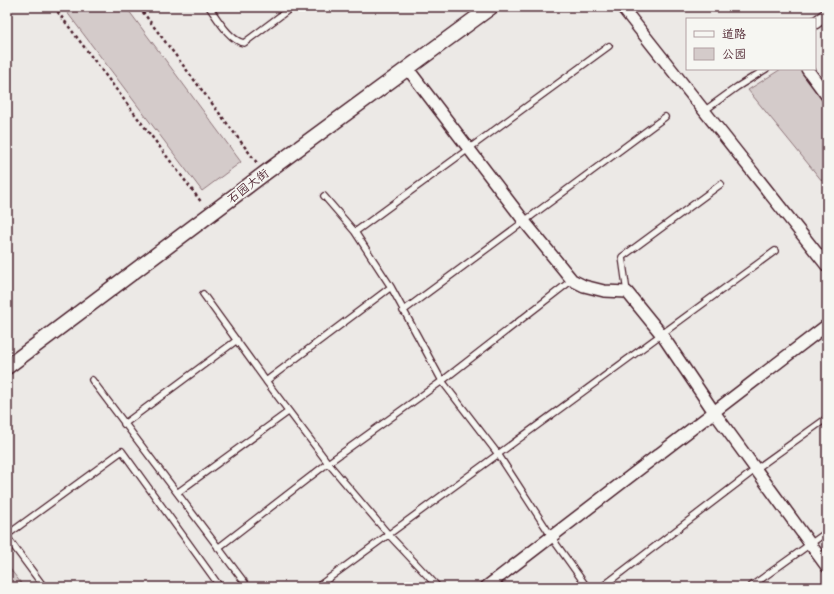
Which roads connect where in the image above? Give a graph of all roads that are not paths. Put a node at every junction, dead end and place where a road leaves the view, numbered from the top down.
1 (209, 7) edge
2 (292, 7) edge
3 (491, 7) edge
4 (622, 7) edge
5 (827, 14) edge
6 (816, 22) edge
7 (609, 46) dead end
8 (408, 69) junction
9 (764, 70) edge
10 (808, 70) edge
11 (827, 96) edge
12 (704, 111) junction
13 (665, 117) dead end
14 (469, 148) junction
15 (721, 184) dead end
16 (324, 196) dead end
17 (524, 221) junction
18 (356, 232) junction
19 (775, 251) dead end
20 (827, 266) edge
21 (572, 280) junction
22 (391, 287) junction
23 (627, 292) junction
24 (203, 294) dead end
25 (403, 311) junction
26 (827, 325) edge
27 (662, 335) junction
28 (237, 340) junction
29 (7, 367) edge
30 (92, 380) dead end
31 (266, 381) junction
32 (442, 381) junction
33 (288, 412) junction
34 (714, 412) junction
35 (827, 418) edge
36 (124, 424) junction
37 (498, 454) junction
38 (328, 463) junction
39 (756, 469) junction
40 (177, 493) junction
41 (827, 532) edge
42 (389, 535) junction
43 (7, 536) edge
44 (552, 537) junction
45 (810, 545) junction
46 (218, 548) junction
47 (827, 567) edge
48 (44, 587) edge
49 (214, 587) edge
50 (248, 587) edge
51 (318, 587) edge
52 (438, 587) edge
53 (486, 587) edge
54 (586, 587) edge
55 (602, 587) edge
56 (750, 587) edge

1 - 2 lane
3 - 8 street, 石园大街
4 - 12 street
5 - 6 street
7 - 14 lane
8 - 14 street
8 - 29 street, 石园大街
9 - 12 lane
10 - 11 street
12 - 20 street
13 - 17 lane
14 - 17 street
14 - 18 lane
15 - 23 lane
16 - 18 lane
17 - 21 street
17 - 25 lane
18 - 22 lane
19 - 27 lane
21 - 23 street
21 - 32 lane
22 - 25 lane
22 - 31 lane
23 - 27 street
24 - 28 lane
25 - 32 lane
26 - 34 street
27 - 34 street
27 - 37 lane
28 - 31 lane
28 - 36 lane
30 - 36 lane
31 - 33 lane
32 - 37 lane
32 - 38 lane
33 - 38 lane
33 - 40 lane
34 - 39 street
34 - 44 street
35 - 39 lane
36 - 40 lane
37 - 42 lane
37 - 44 lane
38 - 42 lane
38 - 46 lane
39 - 45 street
39 - 55 lane
40 - 46 lane
41 - 45 lane
42 - 51 lane
42 - 52 lane
43 - 48 lane
43 - 49 lane
44 - 53 street
44 - 54 lane
45 - 47 street
45 - 56 lane
46 - 50 lane

